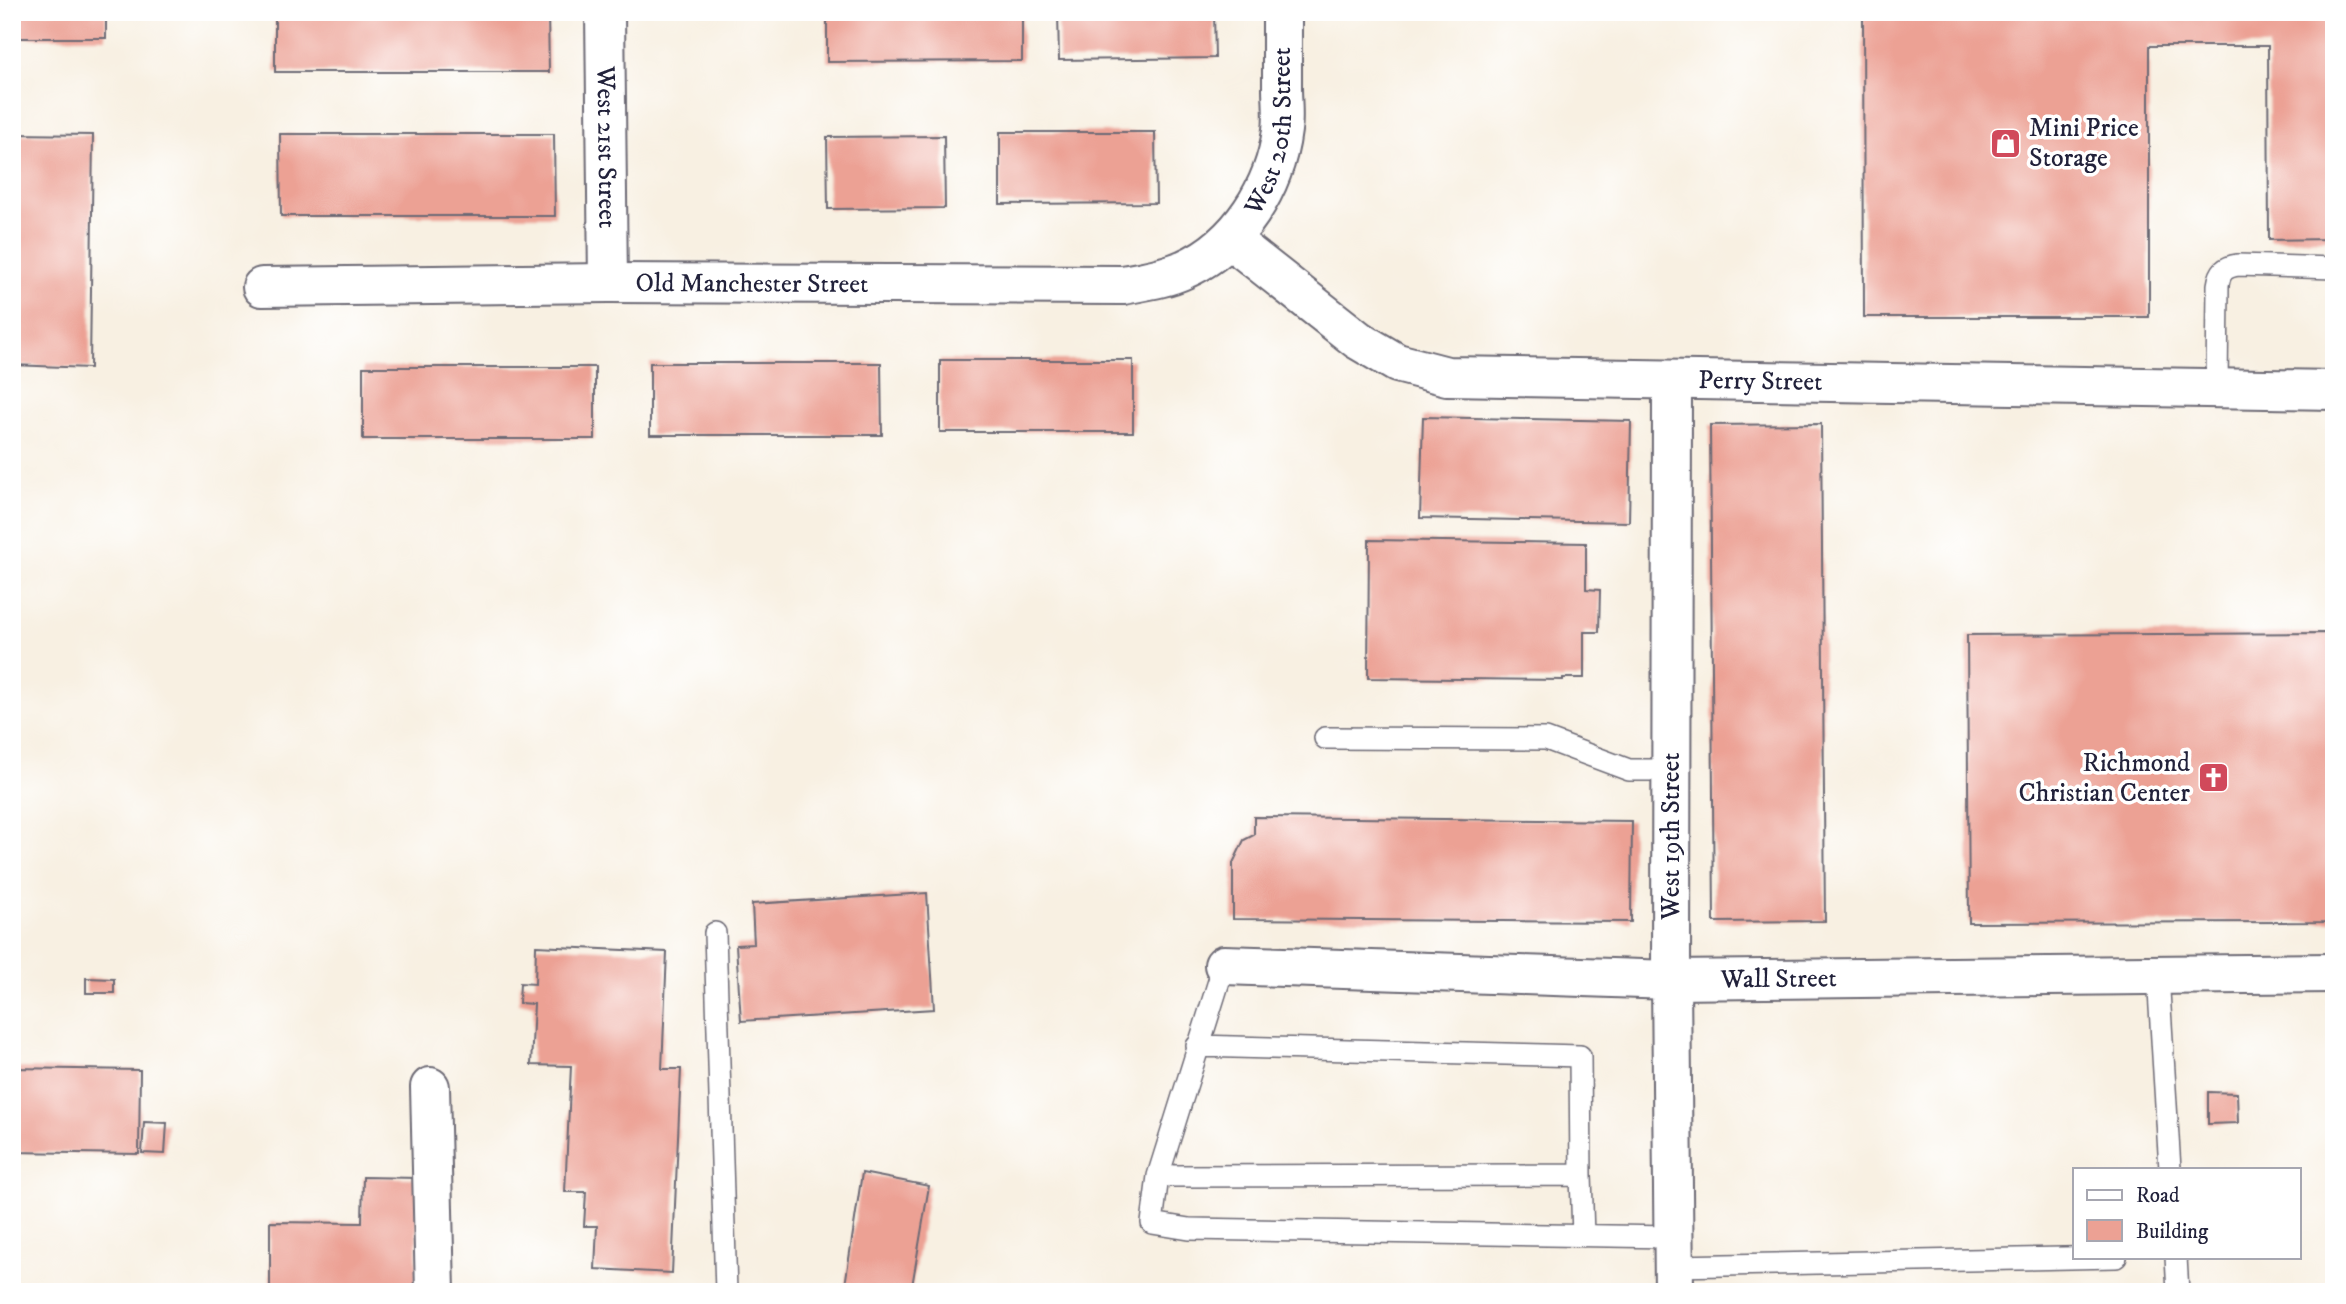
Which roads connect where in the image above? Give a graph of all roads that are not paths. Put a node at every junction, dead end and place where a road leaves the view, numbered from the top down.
1 (605, 12) edge
2 (1282, 12) edge
3 (1231, 240) junction
4 (2334, 268) edge
5 (608, 283) junction
6 (262, 287) dead end
7 (1672, 381) junction
8 (2217, 388) junction
9 (2334, 390) edge
10 (1325, 738) dead end
11 (1671, 770) junction
12 (715, 933) dead end
13 (1224, 965) joint
14 (2334, 973) edge
15 (2158, 975) junction
16 (1671, 980) junction
17 (1197, 1046) junction
18 (430, 1087) dead end
19 (2170, 1168) edge
20 (1581, 1175) junction
21 (1158, 1176) junction
22 (1583, 1236) junction
23 (2073, 1258) edge
24 (2176, 1258) edge
25 (1673, 1265) edge
26 (435, 1292) edge
27 (726, 1292) edge
28 (2178, 1292) edge

1 - 5 street, West 21st Street
2 - 3 street, West 20th Street
3 - 5 street, Old Manchester Street
3 - 7 street, Perry Street
4 - 8 lane
5 - 6 street, Old Manchester Street
7 - 8 street, Perry Street
7 - 11 street, West 19th Street
8 - 9 street, Perry Street
10 - 11 lane
11 - 16 street, West 19th Street
12 - 27 lane
13 - 16 street, Wall Street
13 - 17 lane
14 - 15 street, Wall Street
15 - 16 street, Wall Street
15 - 19 lane
16 - 25 street, West 19th Street
17 - 20 lane
17 - 21 lane
18 - 26 street
20 - 21 lane
20 - 22 lane
21 - 22 lane
22 - 25 lane
23 - 25 lane
24 - 28 lane

